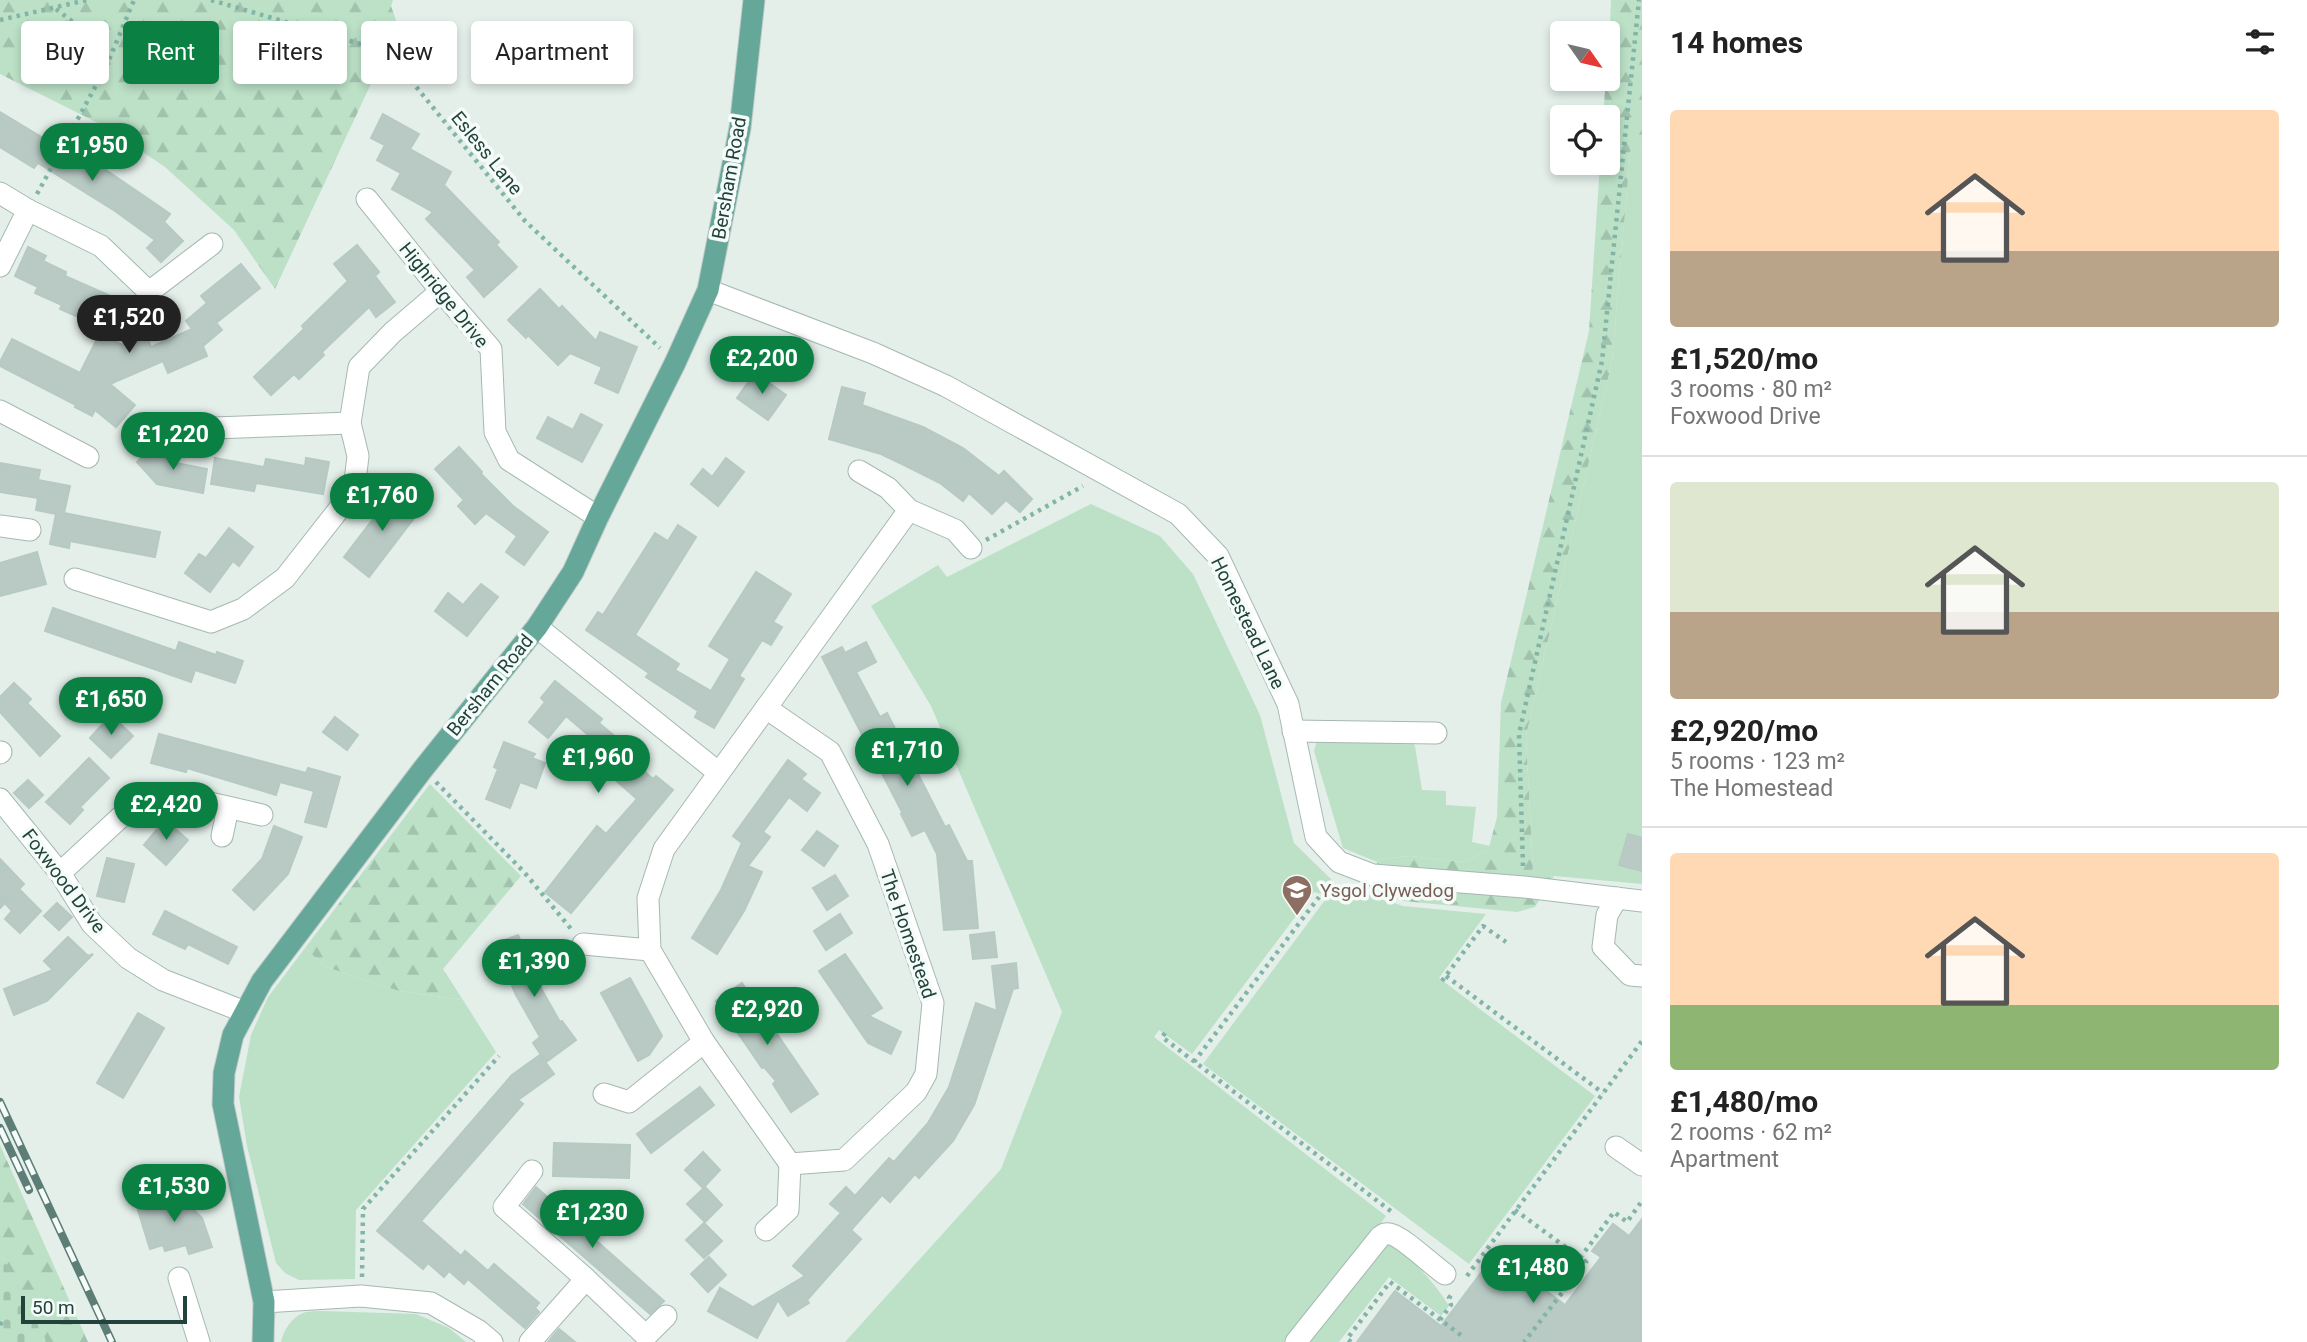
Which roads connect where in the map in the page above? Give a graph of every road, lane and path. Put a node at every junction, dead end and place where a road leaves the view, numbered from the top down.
1 (87, 0) edge
2 (134, 0) edge
3 (211, 0) edge
4 (754, 0) edge
5 (1639, 0) edge
6 (55, 9) junction
7 (0, 20) edge
8 (71, 21) edge
9 (109, 60) edge
10 (97, 84) edge
11 (0, 193) edge
12 (367, 199) dead end
13 (28, 210) junction
14 (212, 244) dead end
15 (0, 266) edge
16 (708, 290) junction
17 (441, 291) junction
18 (675, 363) junction
19 (0, 411) edge
20 (350, 423) junction
21 (213, 428) dead end
22 (88, 457) dead end
23 (859, 471) dead end
24 (1105, 473) junction
25 (909, 510) junction
26 (598, 517) junction
27 (0, 526) edge
28 (30, 530) dead end
29 (971, 548) joint
30 (75, 579) dead end
31 (537, 627) junction
32 (766, 708) junction
33 (1293, 731) junction
34 (1436, 733) dead end
35 (424, 769) junction
36 (719, 773) junction
37 (0, 799) edge
38 (228, 808) junction
39 (261, 815) dead end
40 (222, 835) dead end
41 (60, 873) junction
42 (1524, 887) junction
43 (1319, 897) dead end
44 (1617, 898) junction
45 (1642, 901) edge
46 (1506, 942) dead end
47 (583, 944) joint
48 (650, 950) junction
49 (1446, 976) junction
50 (1642, 976) edge
51 (1442, 981) dead end
52 (245, 1012) junction
53 (1164, 1033) dead end
54 (1642, 1041) edge
55 (704, 1042) junction
56 (499, 1056) dead end
57 (1194, 1062) junction
58 (1603, 1093) junction
59 (604, 1094) dead end
60 (1616, 1147) dead end
61 (790, 1164) junction
62 (1642, 1165) edge
63 (532, 1171) dead end
64 (1642, 1201) edge
65 (1515, 1210) junction
66 (1392, 1213) dead end
67 (765, 1230) dead end
68 (1580, 1258) junction
69 (179, 1278) dead end
70 (586, 1279) junction
71 (1455, 1281) junction
72 (361, 1296) junction
73 (264, 1302) junction
74 (666, 1316) dead end
75 (1440, 1320) junction
76 (1462, 1336) dead end
77 (199, 1342) edge
78 (263, 1342) edge
79 (492, 1342) edge
80 (530, 1342) edge
81 (1296, 1342) edge
82 (1351, 1342) edge
83 (1524, 1342) edge

1 - 6 path
2 - 9 path
3 - 18 path, Esless Lane
4 - 16 main road, Bersham Road
5 - 42 path
6 - 7 path
6 - 8 path
10 - 13 path
11 - 13 street
12 - 17 street, Highridge Drive
13 - 14 street
13 - 15 street
16 - 18 main road, Bersham Road
16 - 24 street, Homestead Lane
17 - 20 street
17 - 26 street, Highridge Drive
18 - 26 main road, Bersham Road
19 - 22 street
20 - 21 street
20 - 30 street
23 - 25 street
24 - 29 path
24 - 33 street, Homestead Lane
25 - 29 street
25 - 32 street
26 - 31 main road, Bersham Road
27 - 28 street
31 - 35 main road, Bersham Road
31 - 36 street
32 - 36 street
32 - 61 street, The Homestead
33 - 34 street
33 - 42 street, Homestead Lane
35 - 47 path
35 - 52 main road, Bersham Road
36 - 48 street
37 - 41 street, Foxwood Drive
38 - 39 street
38 - 40 street
38 - 41 street
41 - 52 street, Foxwood Drive
42 - 44 street, Homestead Lane
43 - 57 path
44 - 45 street, Homestead Lane
44 - 50 street
46 - 49 path
47 - 48 street
48 - 55 street
49 - 51 path
49 - 58 path
52 - 73 main road, Bersham Road
53 - 57 path
54 - 58 path
55 - 59 street
55 - 61 street
56 - 72 path
57 - 66 path
58 - 65 path
60 - 62 street
61 - 67 street
63 - 70 street
64 - 68 path
65 - 68 path
65 - 71 path
68 - 83 path
69 - 77 street
70 - 74 street
70 - 80 street
71 - 75 path
71 - 81 street
72 - 73 street
72 - 79 street
73 - 78 main road, Bersham Road
75 - 76 path
75 - 82 path

